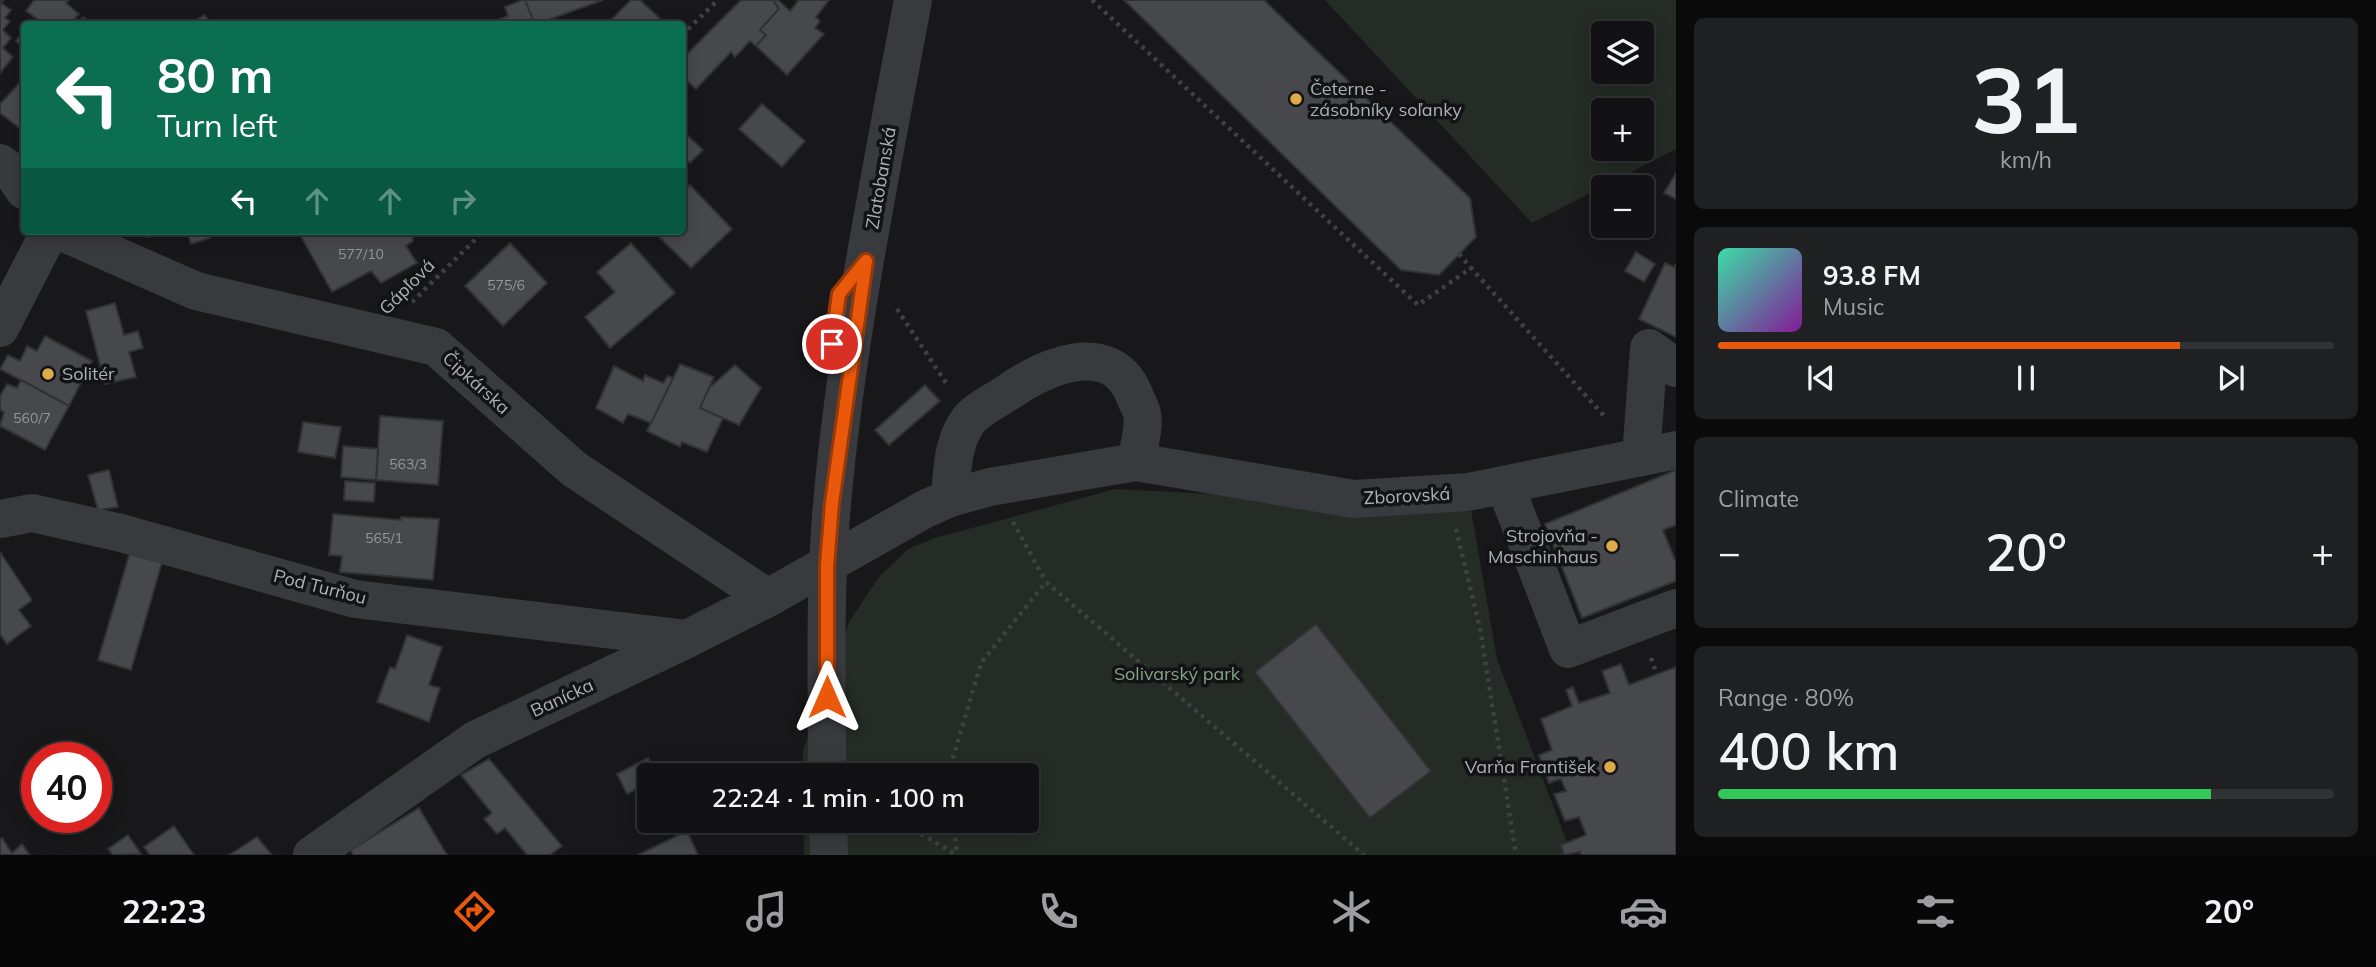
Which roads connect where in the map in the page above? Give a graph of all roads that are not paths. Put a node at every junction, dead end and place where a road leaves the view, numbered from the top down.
1 (911, 15) edge
2 (0, 163) edge
3 (21, 186) edge
4 (48, 235) edge
5 (69, 235) edge
6 (0, 328) edge
7 (1676, 368) edge
8 (1658, 454) edge
9 (1136, 462) junction
10 (1505, 485) junction
11 (950, 498) junction
12 (0, 519) edge
13 (827, 566) junction
14 (768, 598) junction
15 (1676, 608) edge
16 (687, 639) junction
17 (827, 763) edge
18 (828, 833) edge
19 (312, 855) edge
20 (829, 855) edge

1 - 13 street, Zlatobanská
2 - 3 street
4 - 6 street
5 - 14 street, Čipkárska
7 - 8 street
8 - 10 street, Zborovská
9 - 10 street, Zborovská
9 - 11 street, Zborovská
9 - 11 street
10 - 15 street
11 - 13 street, Zborovská
12 - 16 street, Pod Turňou
13 - 14 street, Banícka
13 - 17 street, Zlatobanská
14 - 16 street, Banícka
16 - 19 street, Banícka
18 - 20 street

